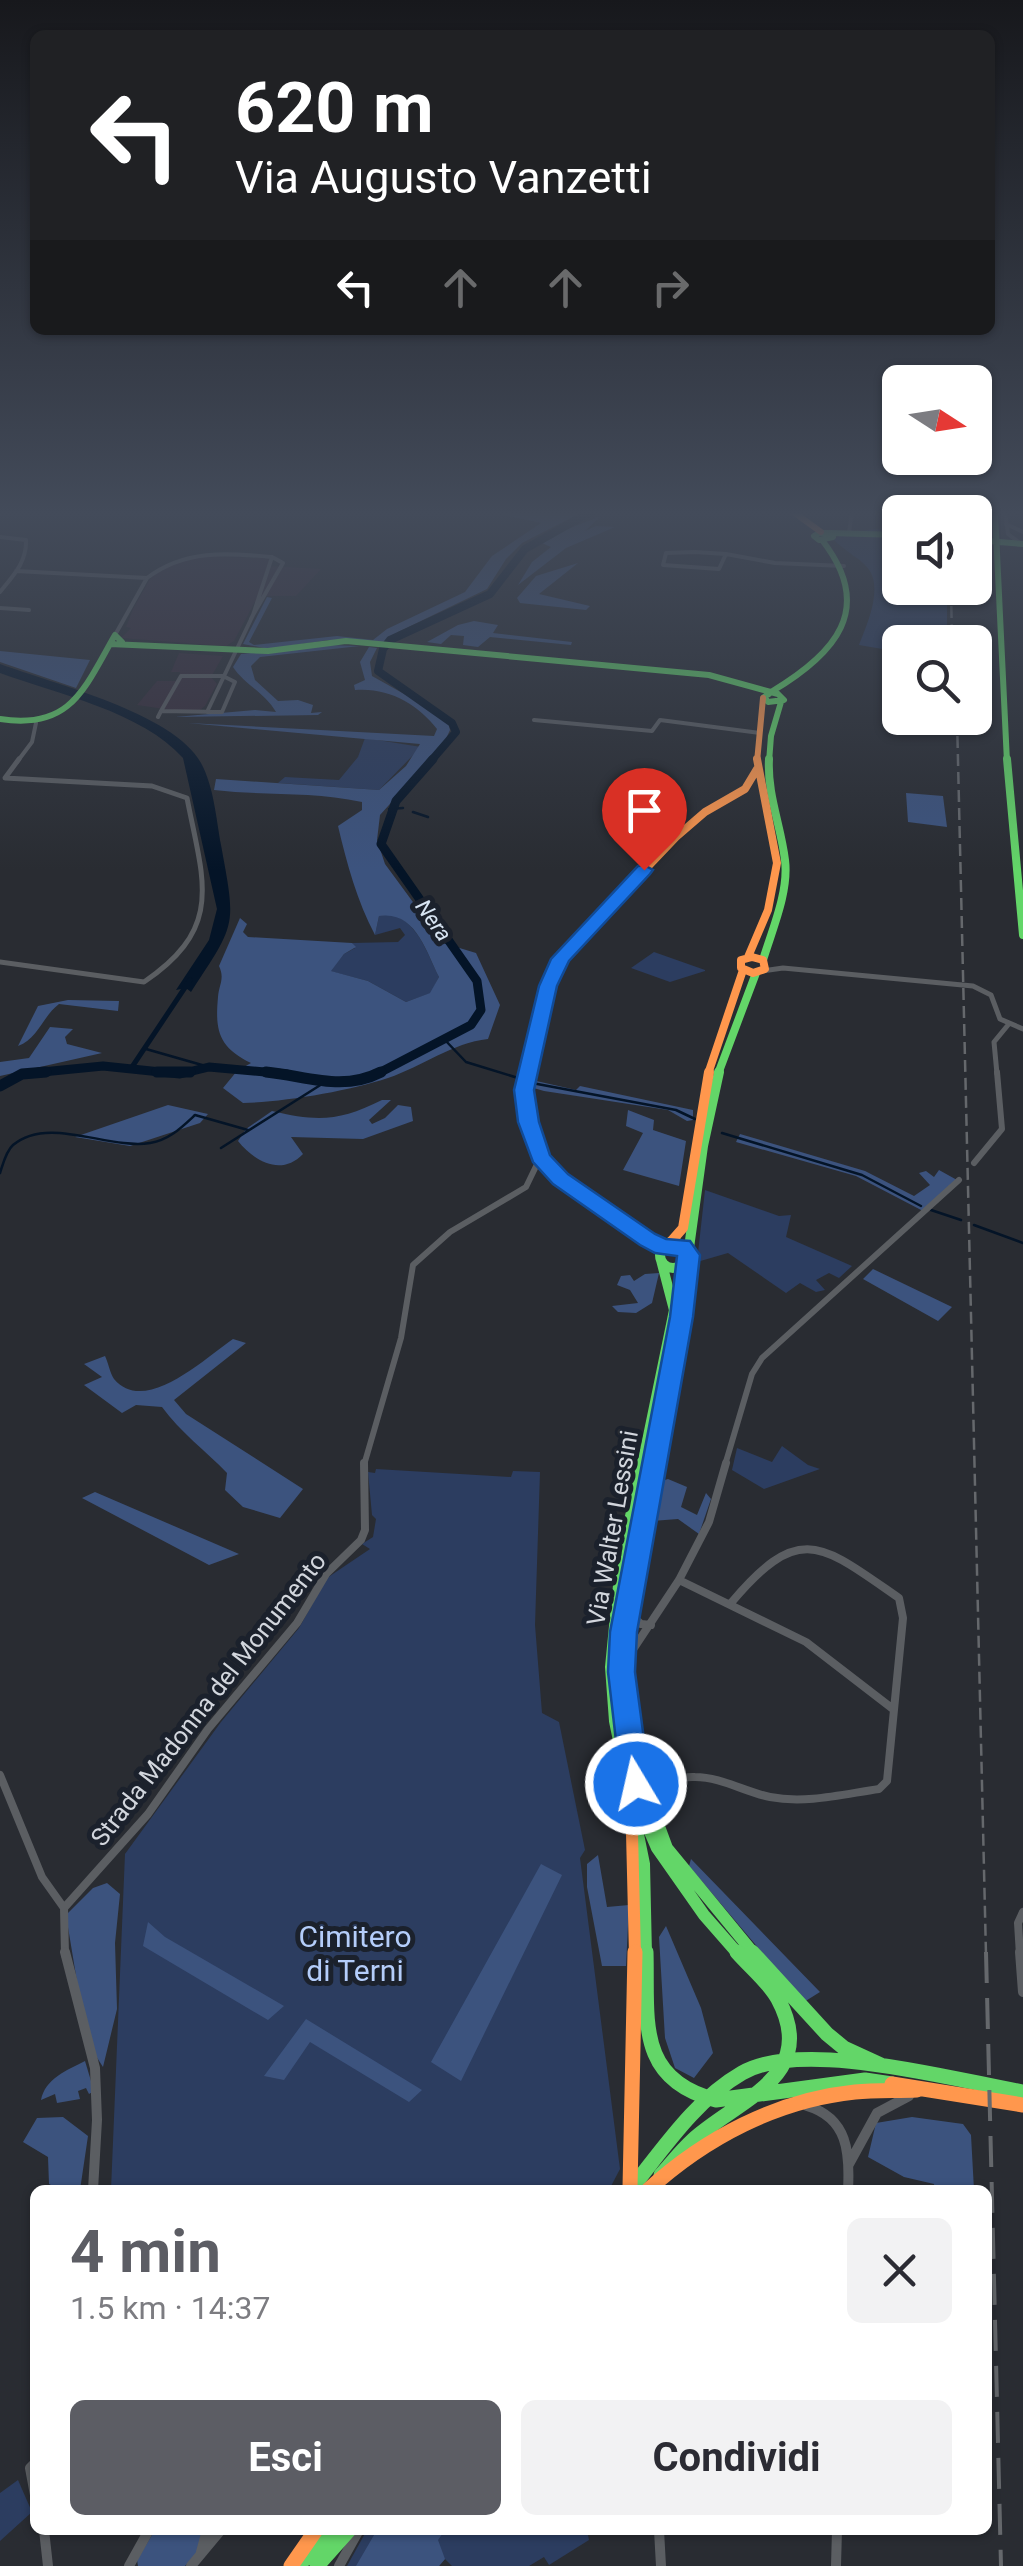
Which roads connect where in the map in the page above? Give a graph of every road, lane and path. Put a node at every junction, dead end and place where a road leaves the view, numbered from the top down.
1 (118, 631) edge
2 (244, 631) edge
3 (838, 631) edge
4 (845, 631) edge
5 (1001, 631) edge
6 (1005, 631) edge
7 (110, 645) junction
8 (234, 649) junction
9 (223, 676) junction
10 (766, 696) junction
11 (782, 700) junction
12 (206, 712) junction
13 (0, 719) edge
14 (534, 720) dead end
15 (36, 723) junction
16 (760, 733) junction
17 (762, 770) junction
18 (738, 794) junction
19 (765, 796) junction
20 (1023, 852) edge
21 (1023, 935) edge
22 (748, 957) junction
23 (0, 962) edge
24 (762, 966) junction
25 (783, 968) joint
26 (743, 970) junction
27 (1008, 1024) junction
28 (1023, 1028) edge
29 (540, 1158) junction
30 (974, 1163) dead end
31 (959, 1180) dead end
32 (665, 1246) junction
33 (688, 1257) junction
34 (661, 1260) junction
35 (679, 1580) junction
36 (731, 1603) junction
37 (615, 1606) junction
38 (627, 1610) junction
39 (648, 1629) junction
40 (624, 1632) junction
41 (622, 1672) junction
42 (894, 1710) junction
43 (630, 1746) junction
44 (0, 1775) edge
45 (642, 1780) junction
46 (663, 1785) junction
47 (630, 1806) junction
48 (653, 1816) junction
49 (64, 1908) junction
50 (1023, 1912) edge
51 (1023, 1992) edge
52 (934, 2083) junction
53 (892, 2086) junction
54 (1023, 2090) edge
55 (801, 2104) junction
56 (1023, 2107) edge
57 (850, 2164) junction
58 (661, 2174) junction
59 (93, 2185) edge
60 (630, 2185) edge
61 (634, 2185) edge
62 (652, 2185) edge
63 (848, 2185) edge
64 (45, 2535) edge
65 (146, 2535) edge
66 (205, 2535) edge
67 (216, 2535) edge
68 (313, 2535) edge
69 (326, 2535) edge
70 (345, 2535) edge
71 (356, 2535) edge
72 (659, 2535) edge
73 (837, 2535) edge
74 (200, 2553) junction
75 (48, 2566) edge
76 (128, 2566) edge
77 (191, 2566) edge
78 (295, 2566) edge
79 (318, 2566) edge
80 (340, 2566) edge
81 (660, 2566) edge
82 (836, 2566) edge

1 - 7 street
2 - 8 street
3 - 10 main road
4 - 11 main road
5 - 21 main road
6 - 20 main road
7 - 8 main road
7 - 15 main road
8 - 9 street
8 - 10 main road
9 - 12 street
9 - 12 street
9 - 12 street
10 - 11 main road
10 - 16 main road
11 - 17 main road
13 - 15 main road
14 - 16 street
15 - 23 street
16 - 17 main road
17 - 18 main road
17 - 19 main road, Via Walter Lessini
17 - 24 main road, Via Walter Lessini
18 - 19 main road
18 - 29 main road
19 - 22 main road, Via Walter Lessini
22 - 24 main road
22 - 26 main road, Via Walter Lessini
24 - 25 street
24 - 26 main road
24 - 33 main road, Via Walter Lessini
25 - 27 street
26 - 32 main road, Via Walter Lessini
27 - 28 street
27 - 30 street
29 - 32 main road
29 - 49 street, Strada Madonna del Monumento
31 - 35 street
32 - 33 main road
32 - 34 main road, Via Walter Lessini
33 - 34 main road
33 - 38 main road, Via Walter Lessini
34 - 37 main road, Via Walter Lessini
35 - 36 street
35 - 39 street
36 - 42 street
36 - 42 street
37 - 40 street
37 - 47 main road, Via Walter Lessini
38 - 39 street
38 - 40 main road, Via Walter Lessini
39 - 40 street
39 - 41 street
40 - 41 main road, Via Walter Lessini
41 - 43 main road, Via Walter Lessini
42 - 46 street
43 - 45 main road, Via Walter Lessini
43 - 58 main road, Via Walter Lessini
44 - 49 street
45 - 46 street
45 - 48 main road, Via Walter Lessini
46 - 48 street
47 - 53 main road, Via Walter Lessini
47 - 60 main road, Via Walter Lessini
48 - 53 main road, Via Walter Lessini
49 - 59 street
50 - 51 street
52 - 53 main road
52 - 53 main road
52 - 54 main road
52 - 56 main road
53 - 55 main road
53 - 57 street
53 - 61 main road
55 - 57 street
55 - 58 main road
57 - 63 street
58 - 62 main road, Via Walter Lessini
64 - 75 street
65 - 76 street
66 - 74 street
67 - 74 street
68 - 78 main road
69 - 78 main road
70 - 79 main road
71 - 80 street
72 - 81 street
73 - 82 street
74 - 77 street

